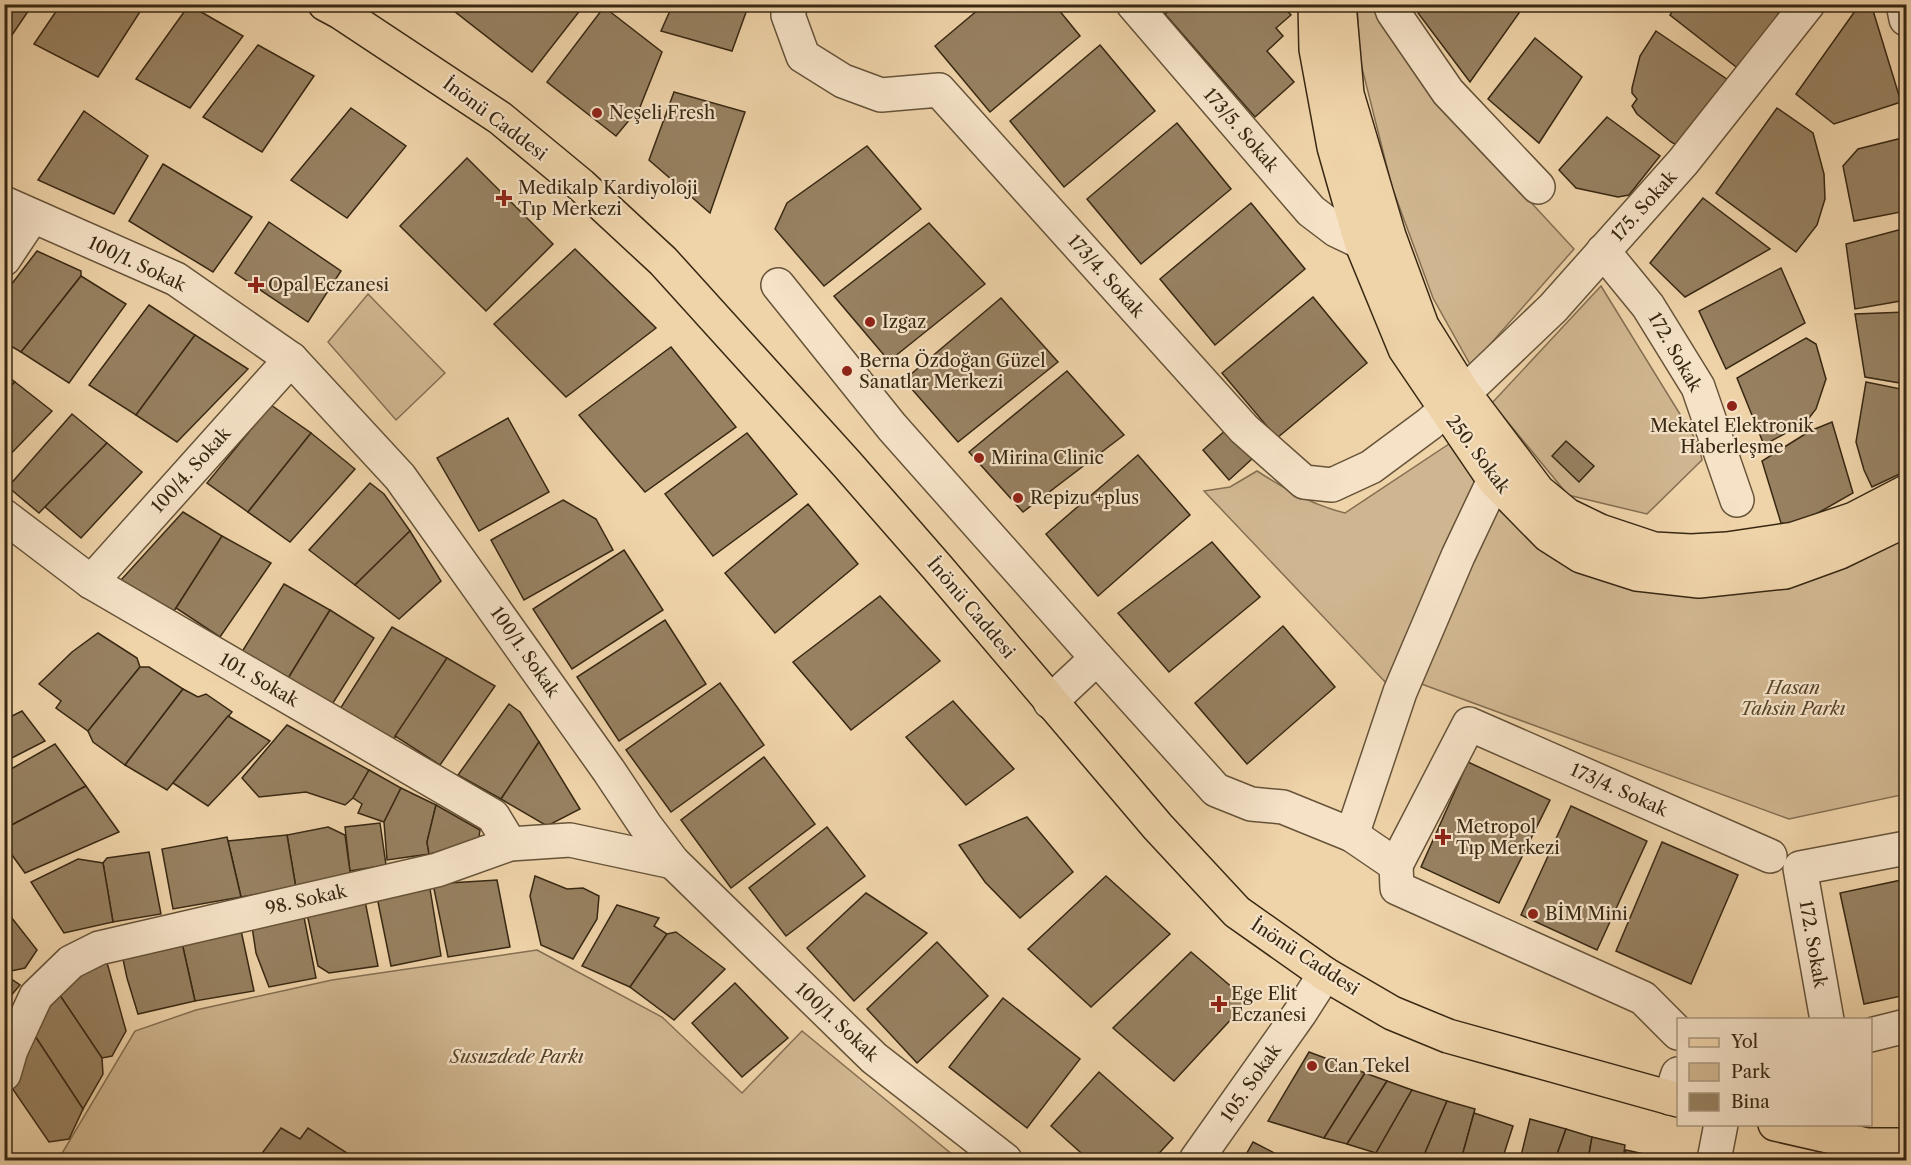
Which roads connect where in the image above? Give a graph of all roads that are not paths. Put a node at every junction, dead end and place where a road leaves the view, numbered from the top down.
1 (325, 4) edge
2 (791, 4) edge
3 (1133, 4) edge
4 (1315, 4) edge
5 (1339, 4) edge
6 (1390, 4) edge
7 (1808, 4) edge
8 (1903, 4) edge
9 (1906, 19) edge
10 (1538, 187) dead end
11 (19, 210) edge
12 (1375, 239) junction
13 (1603, 251) junction
14 (4, 259) edge
15 (778, 285) dead end
16 (291, 359) junction
17 (1454, 402) junction
18 (1494, 480) junction
19 (1906, 492) edge
20 (1737, 500) dead end
21 (4, 516) edge
22 (1906, 520) edge
23 (91, 582) junction
24 (1097, 658) junction
25 (1050, 702) junction
26 (645, 825) junction
27 (1352, 835) junction
28 (570, 840) junction
29 (510, 843) junction
30 (1906, 848) edge
31 (673, 862) junction
32 (1785, 862) junction
33 (1396, 865) junction
34 (1325, 974) junction
35 (1826, 1018) edge
36 (1906, 1026) edge
37 (1677, 1032) edge
38 (1872, 1034) edge
39 (4, 1074) edge
40 (1676, 1091) edge
41 (1722, 1126) edge
42 (1778, 1126) edge
43 (1906, 1145) edge
44 (1867, 1153) edge
45 (1005, 1161) edge
46 (1196, 1161) edge
47 (1713, 1161) edge

1 - 25 main road, İnönü Caddesi
2 - 17 street, 173/4. Sokak
3 - 12 street, 173/5. Sokak
4 - 12 main road, 250. Sokak
5 - 12 main road, 250. Sokak
6 - 10 street
7 - 13 street, 175. Sokak
8 - 9 street
11 - 14 street
11 - 16 street, 100/1. Sokak
12 - 17 main road, 250. Sokak
13 - 17 street, 175. Sokak
13 - 20 street, 172. Sokak
15 - 24 street
16 - 23 street, 100/4. Sokak
16 - 26 street, 100/1. Sokak
17 - 18 main road, 250. Sokak
17 - 19 main road, 250. Sokak
18 - 22 main road, 250. Sokak
18 - 27 street
21 - 23 street, 101. Sokak
23 - 29 street, 101. Sokak
24 - 25 street
24 - 27 street
25 - 34 main road, İnönü Caddesi
26 - 28 street
26 - 31 street, 100/1. Sokak
27 - 33 street
28 - 29 street, 98. Sokak
28 - 31 street, 98. Sokak
29 - 39 street, 98. Sokak
30 - 32 street
31 - 45 street, 100/1. Sokak
32 - 33 street, 173/4. Sokak
32 - 35 street, 172. Sokak
33 - 37 street
34 - 40 main road, İnönü Caddesi
34 - 46 street, 105. Sokak
36 - 38 street
41 - 47 street
42 - 44 main road
43 - 44 main road

